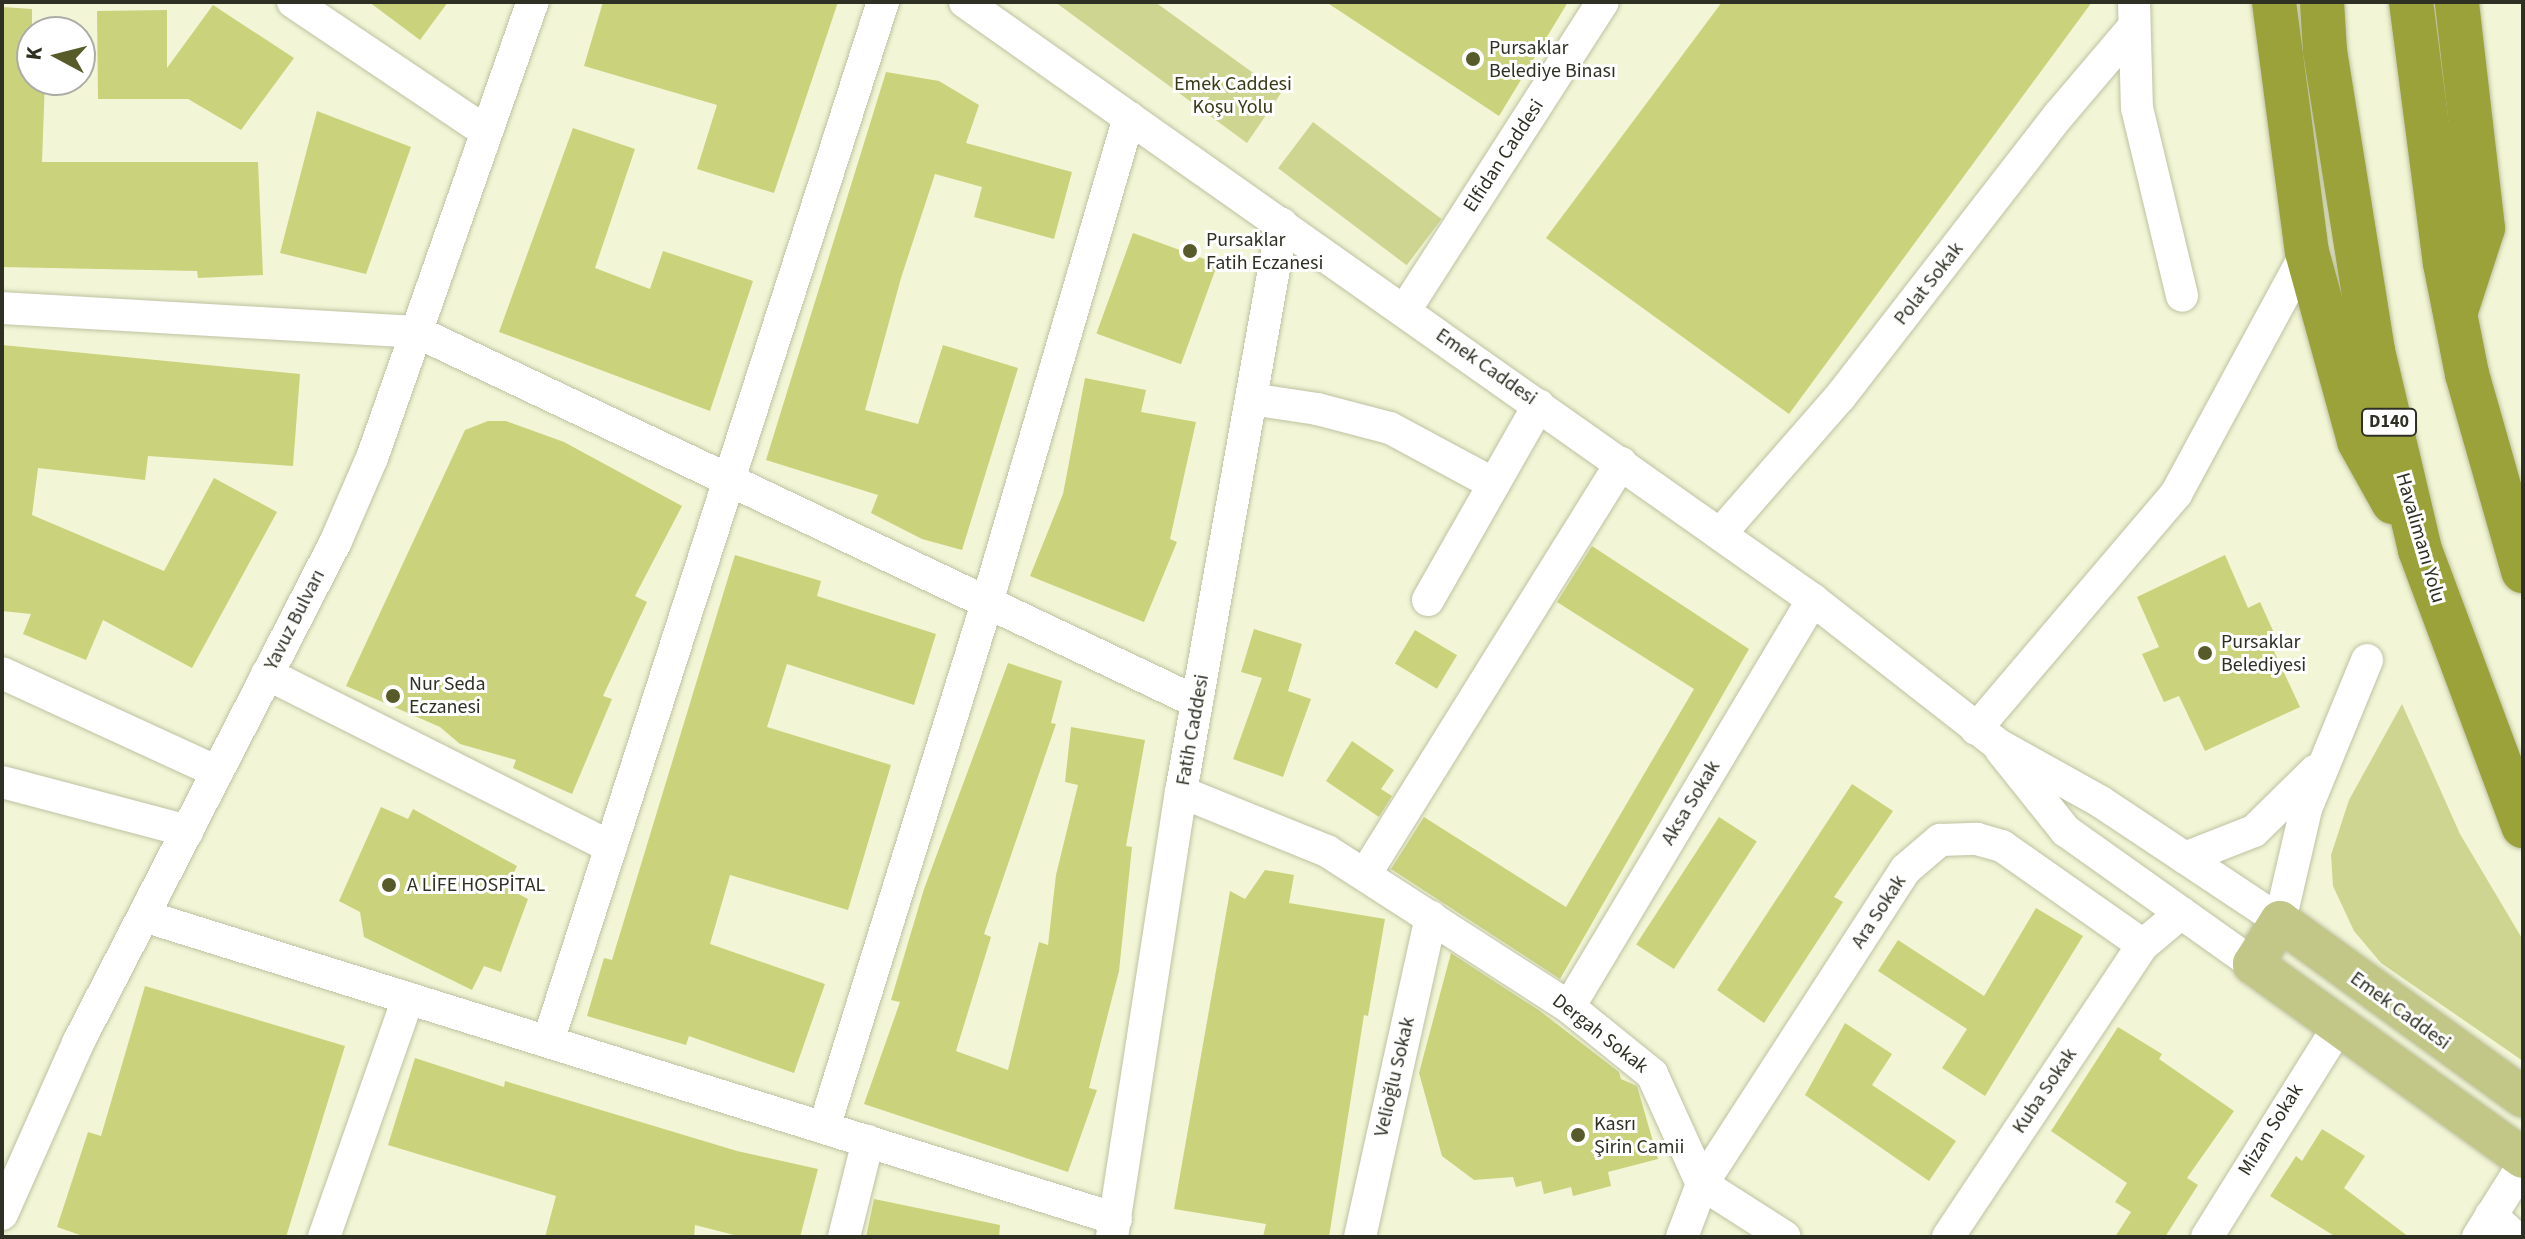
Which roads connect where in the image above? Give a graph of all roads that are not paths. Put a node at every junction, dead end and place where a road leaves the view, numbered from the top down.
1 (293, 2) edge
2 (533, 2) edge
3 (883, 2) edge
4 (965, 2) edge
5 (1603, 2) edge
6 (2274, 2) edge
7 (2322, 2) edge
8 (2411, 2) edge
9 (2457, 2) edge
10 (2133, 16) edge
11 (1129, 117) junction
12 (485, 131) junction
13 (1282, 224) junction
14 (2307, 252) junction
15 (2182, 296) dead end
16 (2, 308) edge
17 (1405, 310) junction
18 (2455, 313) junction
19 (417, 332) junction
20 (1251, 399) junction
21 (1539, 405) junction
22 (1621, 463) junction
23 (729, 480) junction
24 (1494, 484) junction
25 (1720, 534) junction
26 (2420, 550) junction
27 (2523, 571) edge
28 (1428, 600) dead end
29 (1813, 600) junction
30 (987, 603) junction
31 (2367, 660) dead end
32 (2, 673) edge
33 (267, 674) junction
34 (1197, 702) junction
35 (1986, 736) junction
36 (2322, 763) junction
37 (217, 772) junction
38 (2, 782) edge
39 (1181, 792) junction
40 (2523, 826) edge
41 (188, 831) junction
42 (611, 847) junction
43 (2185, 858) junction
44 (1366, 873) junction
45 (2181, 913) junction
46 (144, 916) junction
47 (1431, 917) junction
48 (2280, 921) junction
49 (2143, 945) junction
50 (2253, 964) junction
51 (408, 998) junction
52 (1569, 1007) junction
53 (2339, 1026) junction
54 (548, 1042) junction
55 (2523, 1097) edge
56 (824, 1128) junction
57 (868, 1141) junction
58 (2523, 1158) edge
59 (2523, 1165) edge
60 (1702, 1184) junction
61 (2, 1214) edge
62 (2484, 1226) edge
63 (1114, 1228) edge
64 (324, 1237) edge
65 (844, 1237) edge
66 (1360, 1237) edge
67 (1682, 1237) edge
68 (1785, 1237) edge
69 (1948, 1237) edge
70 (2207, 1237) edge
71 (2515, 1237) edge

1 - 12 street
2 - 12 street, Yavuz Bulvarı
3 - 23 street
4 - 11 street, Emek Caddesi
5 - 17 street, Elfidan Caddesi
6 - 14 highway
7 - 26 highway, Havalimanı Yolu / D140
8 - 18 highway
9 - 18 highway
10 - 15 street
10 - 25 street, Polat Sokak
11 - 13 street, Emek Caddesi
11 - 30 street
12 - 19 street, Yavuz Bulvarı
13 - 17 street, Emek Caddesi
13 - 20 street, Fatih Caddesi
14 - 26 highway
14 - 35 street
16 - 19 street
17 - 21 street, Emek Caddesi
18 - 27 highway
19 - 23 street
19 - 33 street, Yavuz Bulvarı
20 - 24 street
20 - 34 street, Fatih Caddesi
21 - 22 street, Emek Caddesi
21 - 24 street
22 - 25 street, Emek Caddesi
22 - 44 street
23 - 30 street
23 - 42 street
24 - 28 street
25 - 29 street, Emek Caddesi
26 - 40 highway, Havalimanı Yolu / D140
29 - 35 street, Emek Caddesi
29 - 52 street, Aksa Sokak
30 - 34 street
30 - 56 street
31 - 36 street
32 - 37 street
33 - 37 street, Yavuz Bulvarı
33 - 42 street
34 - 39 street, Fatih Caddesi
35 - 43 street
35 - 45 street
36 - 43 street
36 - 48 street
37 - 41 street, Yavuz Bulvarı
38 - 41 street
39 - 44 street, Dergah Sokak
39 - 63 street, Fatih Caddesi
41 - 46 street, Yavuz Bulvarı
42 - 54 street
43 - 48 street
44 - 47 street, Dergah Sokak
45 - 49 street
45 - 50 street
46 - 51 street
46 - 61 street, Yavuz Bulvarı
47 - 52 street, Dergah Sokak
47 - 66 street, Velioğlu Sokak
48 - 50 main road
48 - 55 main road, Emek Caddesi
49 - 60 street, Ara Sokak
49 - 69 street, Kuba Sokak
50 - 53 main road
51 - 54 street
51 - 64 street
52 - 60 street, Dergah Sokak
53 - 58 main road
53 - 70 street, Mizan Sokak
54 - 56 street
56 - 57 street
57 - 63 street
57 - 65 street
59 - 62 street
60 - 67 street, Ara Sokak
60 - 68 street
62 - 71 street

